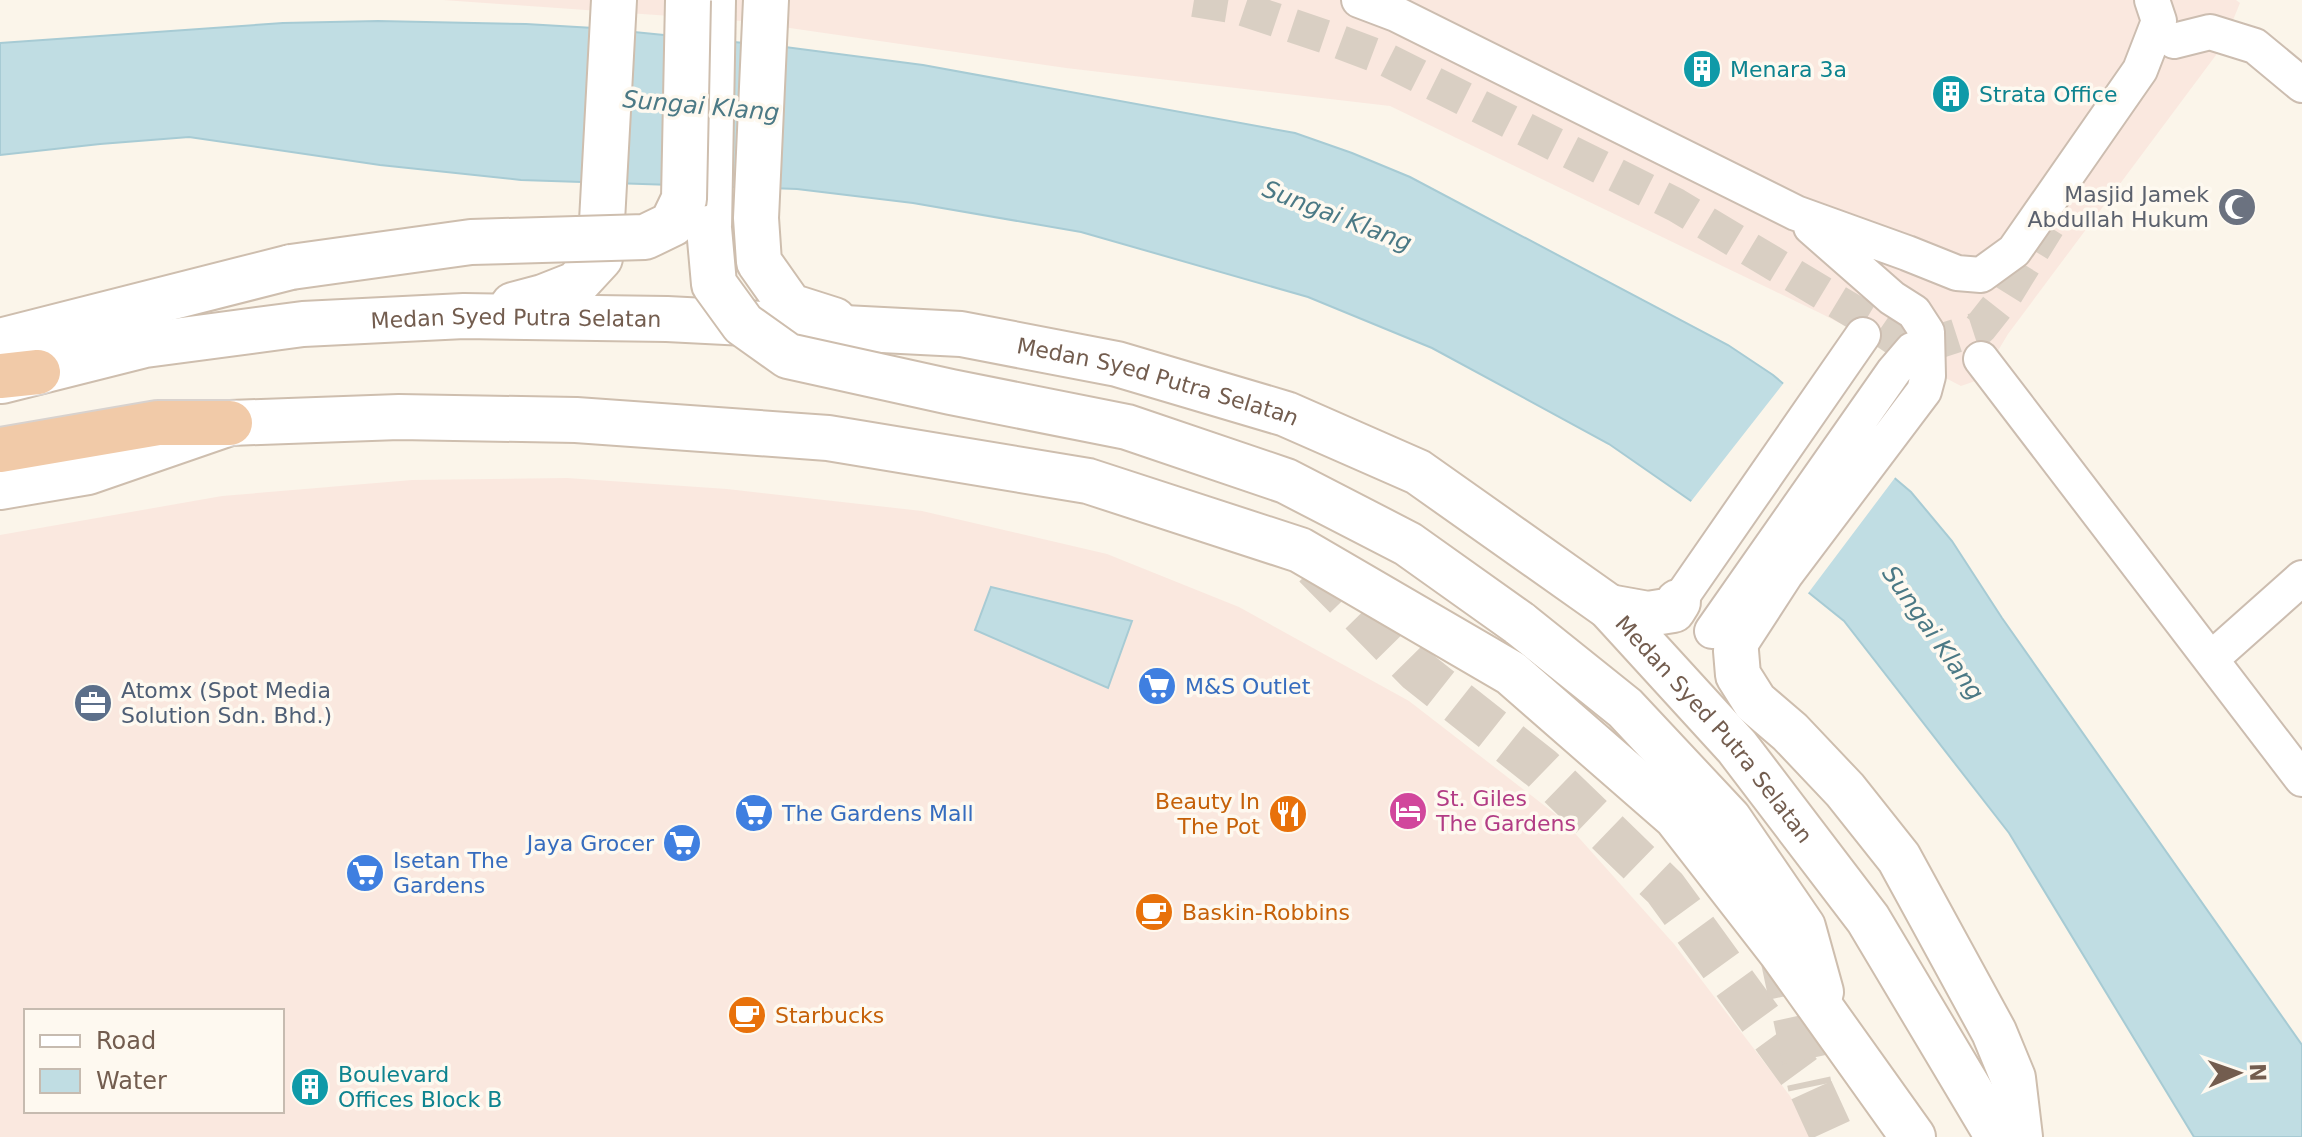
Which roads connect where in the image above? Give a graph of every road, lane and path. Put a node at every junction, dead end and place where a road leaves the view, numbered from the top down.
1 (614, 0) edge
2 (688, 0) edge
3 (713, 0) edge
4 (766, 0) edge
5 (1359, 0) edge
6 (2152, 0) edge
7 (2174, 41) dead end
8 (2302, 85) edge
9 (1796, 213) junction
10 (464, 316) junction
11 (861, 328) junction
12 (1860, 339) dead end
13 (0, 341) edge
14 (1981, 359) dead end
15 (1903, 360) dead end
16 (13, 377) edge
17 (230, 423) junction
18 (0, 450) edge
19 (0, 487) edge
20 (2302, 578) edge
21 (1678, 602) joint
22 (1609, 607) junction
23 (1724, 641) junction
24 (2211, 659) junction
25 (1737, 747) junction
26 (2302, 779) edge
27 (1828, 1018) junction
28 (1874, 1082) junction
29 (1884, 1137) edge
30 (1913, 1137) edge
31 (1998, 1137) edge
32 (2020, 1137) edge

1 - 10 main road
2 - 13 main road, bridge
3 - 27 main road, bridge
4 - 11 main road
5 - 9 street
6 - 9 street
7 - 8 street
9 - 23 street
10 - 11 main road, Medan Syed Putra Selatan
10 - 16 main road, Medan Syed Putra Selatan
11 - 22 main road, Medan Syed Putra Selatan
12 - 21 street
14 - 24 street
15 - 23 street
17 - 18 highway
17 - 19 main road
17 - 27 main road
20 - 24 street
21 - 22 main road
22 - 25 main road, Medan Syed Putra Selatan
23 - 25 main road
23 - 32 main road
24 - 26 street
25 - 31 main road, Medan Syed Putra Selatan
27 - 28 main road
28 - 29 main road
28 - 30 main road

